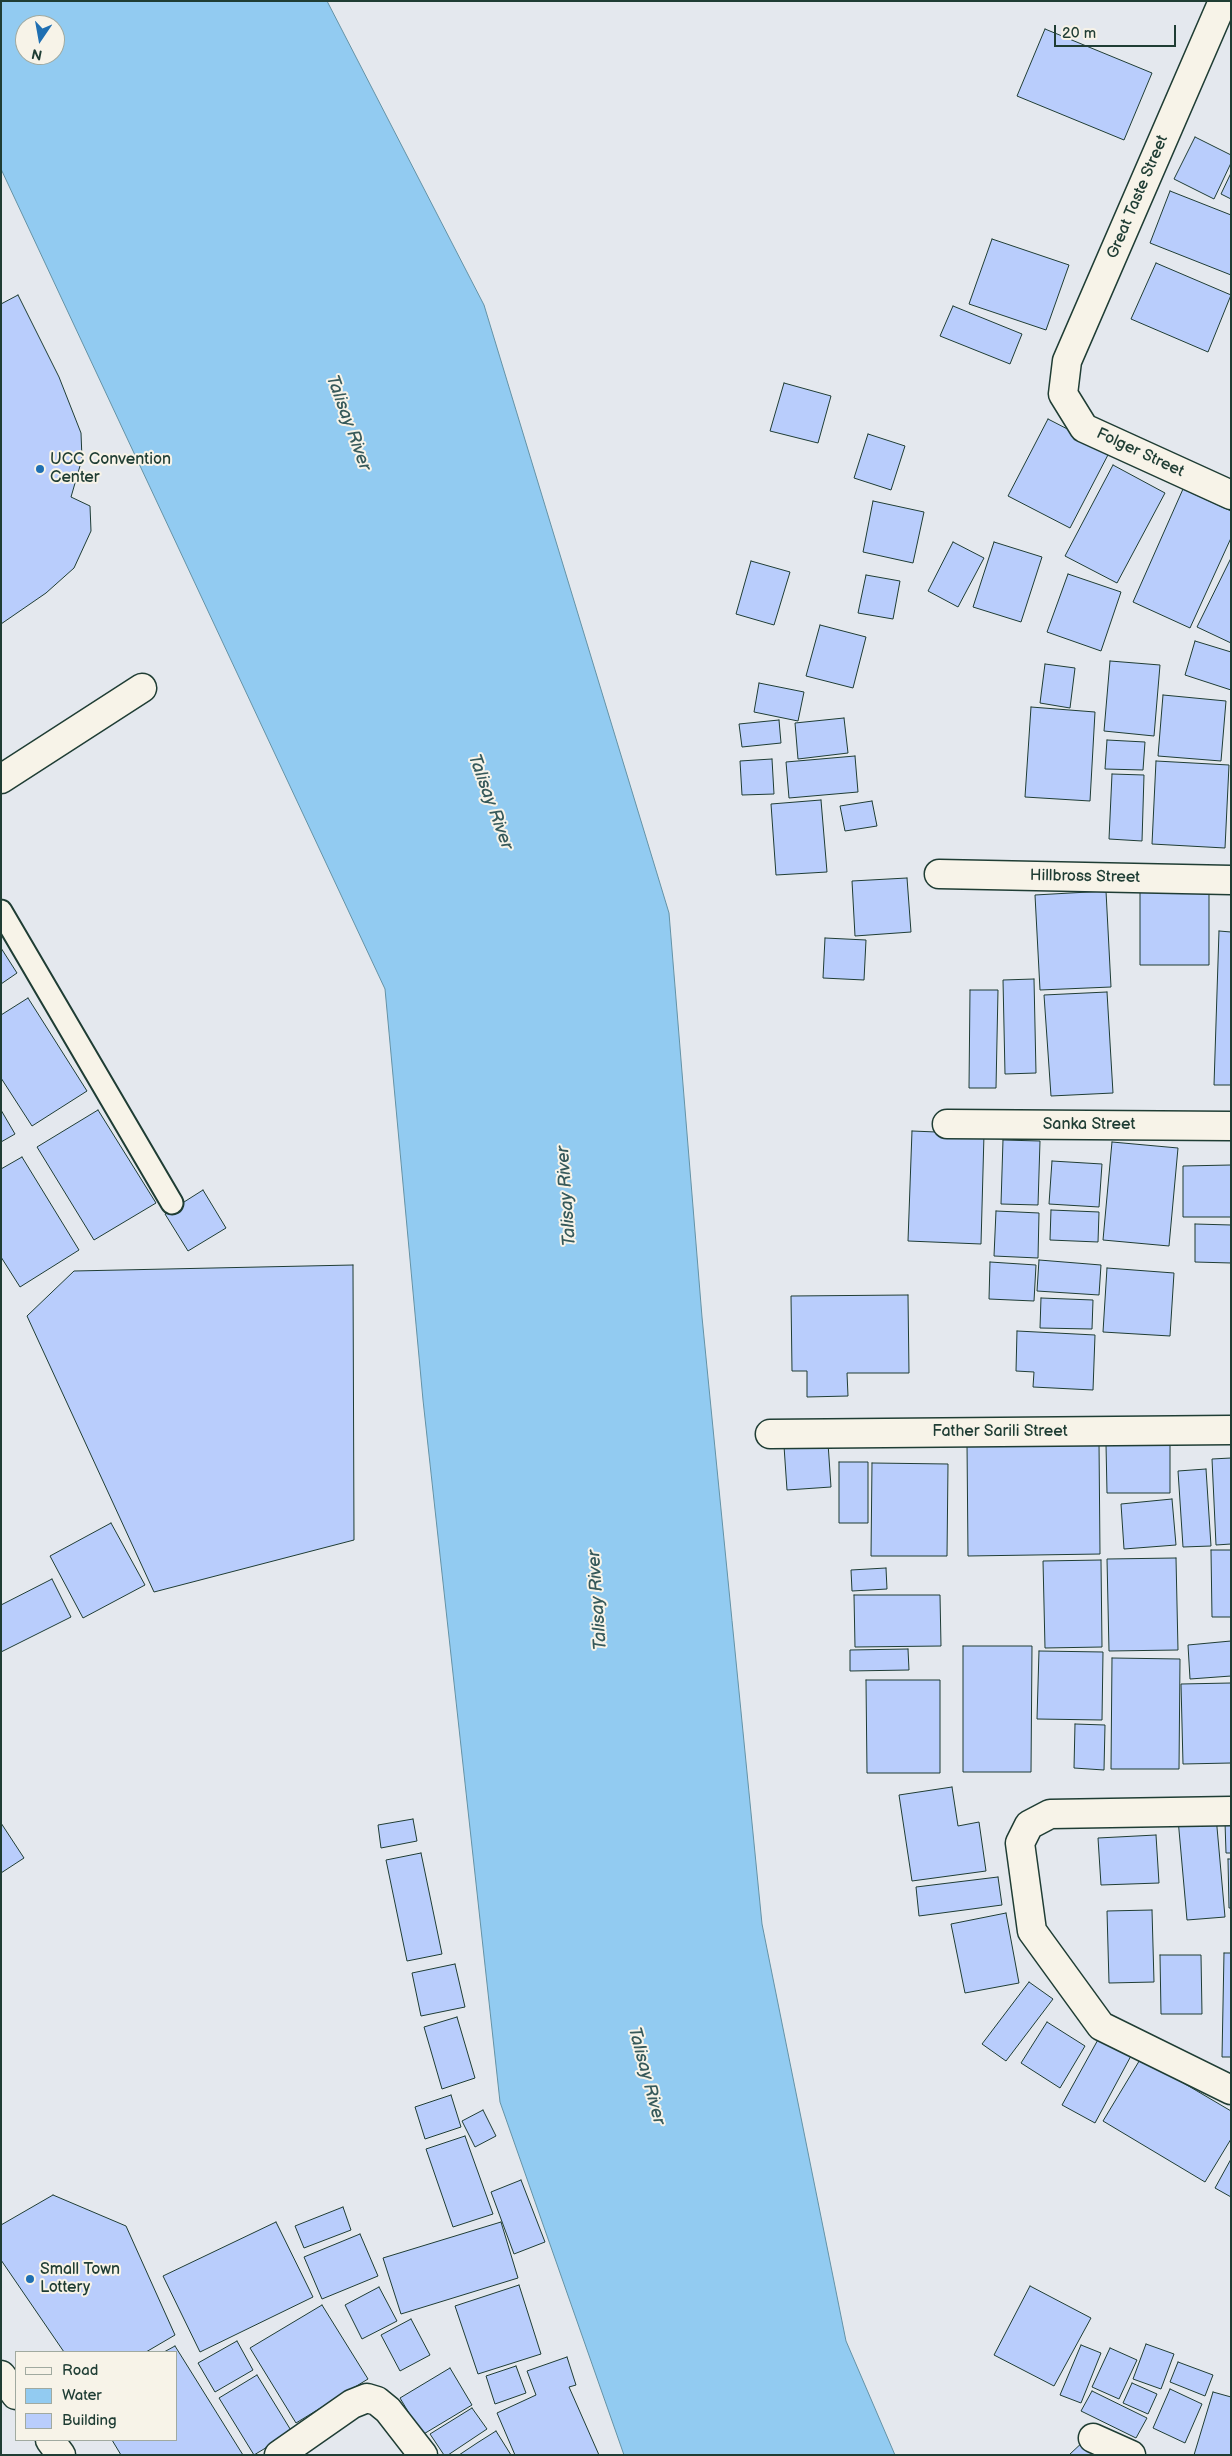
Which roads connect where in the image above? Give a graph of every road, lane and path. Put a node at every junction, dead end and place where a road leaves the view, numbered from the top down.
1 (1223, 1) edge
2 (1064, 394) joint
3 (1231, 496) edge
4 (142, 688) dead end
5 (1, 779) edge
6 (939, 874) dead end
7 (1231, 880) edge
8 (1, 911) edge
9 (947, 1124) dead end
10 (1231, 1126) edge
11 (172, 1203) dead end
12 (1231, 1430) edge
13 (770, 1434) dead end
14 (1231, 1810) edge
15 (1231, 2090) edge
16 (1093, 2438) dead end
17 (51, 2441) edge
18 (61, 2455) edge
19 (279, 2455) edge
20 (423, 2455) edge
21 (1131, 2455) edge

1 - 2 street, Great Taste Street
2 - 3 street, Folger Street
4 - 5 street
6 - 7 street, Hillbross Street
8 - 11 lane
9 - 10 street, Sanka Street
12 - 13 street, Father Sarili Street
14 - 15 street
16 - 21 street
17 - 18 street
19 - 20 street

